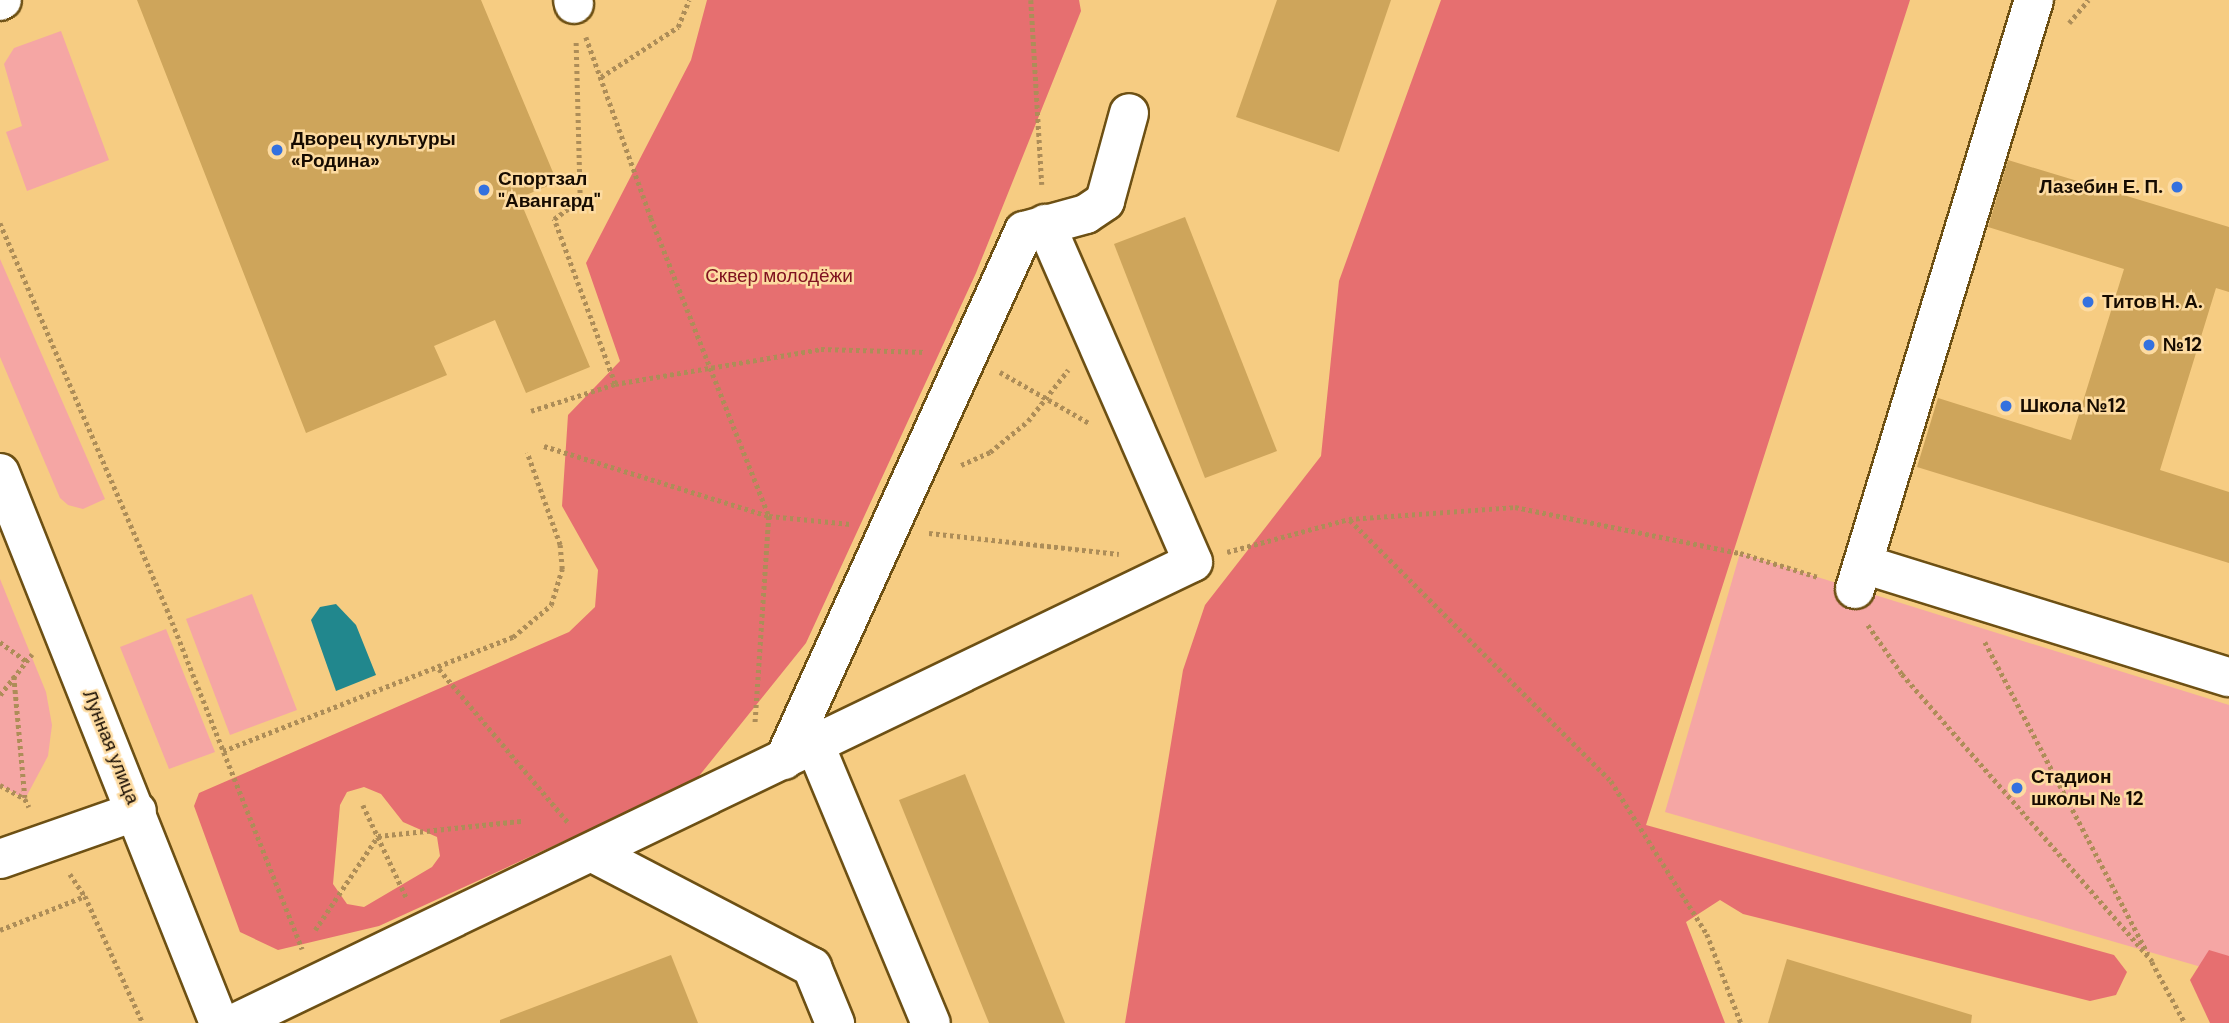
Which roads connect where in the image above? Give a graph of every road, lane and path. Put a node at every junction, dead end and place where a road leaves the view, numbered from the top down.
1 (689, 0) edge
2 (1031, 0) edge
3 (2034, 0) edge
4 (574, 2) edge
5 (601, 77) junction
6 (1129, 113) dead end
7 (0, 223) edge
8 (1045, 225) junction
9 (1091, 330) junction
10 (967, 354) junction
11 (711, 370) junction
12 (615, 384) junction
13 (1047, 399) junction
14 (531, 411) dead end
15 (527, 453) dead end
16 (1146, 454) junction
17 (0, 473) edge
18 (903, 491) junction
19 (1349, 519) junction
20 (1740, 553) dead end
21 (1193, 562) junction
22 (1861, 590) junction
23 (1983, 639) dead end
24 (0, 642) edge
25 (26, 661) dead end
26 (439, 669) junction
27 (14, 676) dead end
28 (2229, 677) edge
29 (223, 751) junction
30 (783, 760) junction
31 (25, 799) dead end
32 (363, 805) dead end
33 (137, 811) junction
34 (521, 821) dead end
35 (378, 836) junction
36 (47, 841) junction
37 (593, 853) junction
38 (0, 859) edge
39 (85, 896) junction
40 (411, 907) dead end
41 (0, 930) edge
42 (314, 930) dead end
43 (2152, 961) junction
44 (316, 986) junction
45 (143, 1023) edge
46 (219, 1023) edge
47 (236, 1023) edge
48 (835, 1023) edge
49 (931, 1023) edge
50 (1741, 1023) edge
51 (2185, 1023) edge

1 - 5 path
2 - 8 path
3 - 22 street
4 - 5 path
4 - 12 path
5 - 11 path
6 - 8 street
7 - 29 path
8 - 9 street
8 - 10 street
9 - 13 path
9 - 16 street
10 - 11 path
10 - 13 path
10 - 18 street
11 - 12 path
11 - 30 path
12 - 14 path
13 - 16 path
13 - 18 path
15 - 26 path
16 - 21 street
17 - 33 street, Лунная улица
18 - 30 street
19 - 20 path
19 - 21 path
19 - 50 path
21 - 30 street
22 - 28 street
22 - 43 path
23 - 43 path
24 - 25 path
26 - 29 path
26 - 37 path
27 - 31 path
29 - 44 path
30 - 37 street
30 - 49 street
32 - 35 path
33 - 36 street
33 - 46 street, Лунная улица
34 - 35 path
35 - 40 path
35 - 42 path
36 - 38 street
36 - 39 path
37 - 44 street
37 - 48 street
39 - 41 path
39 - 45 path
43 - 51 path
44 - 47 street

